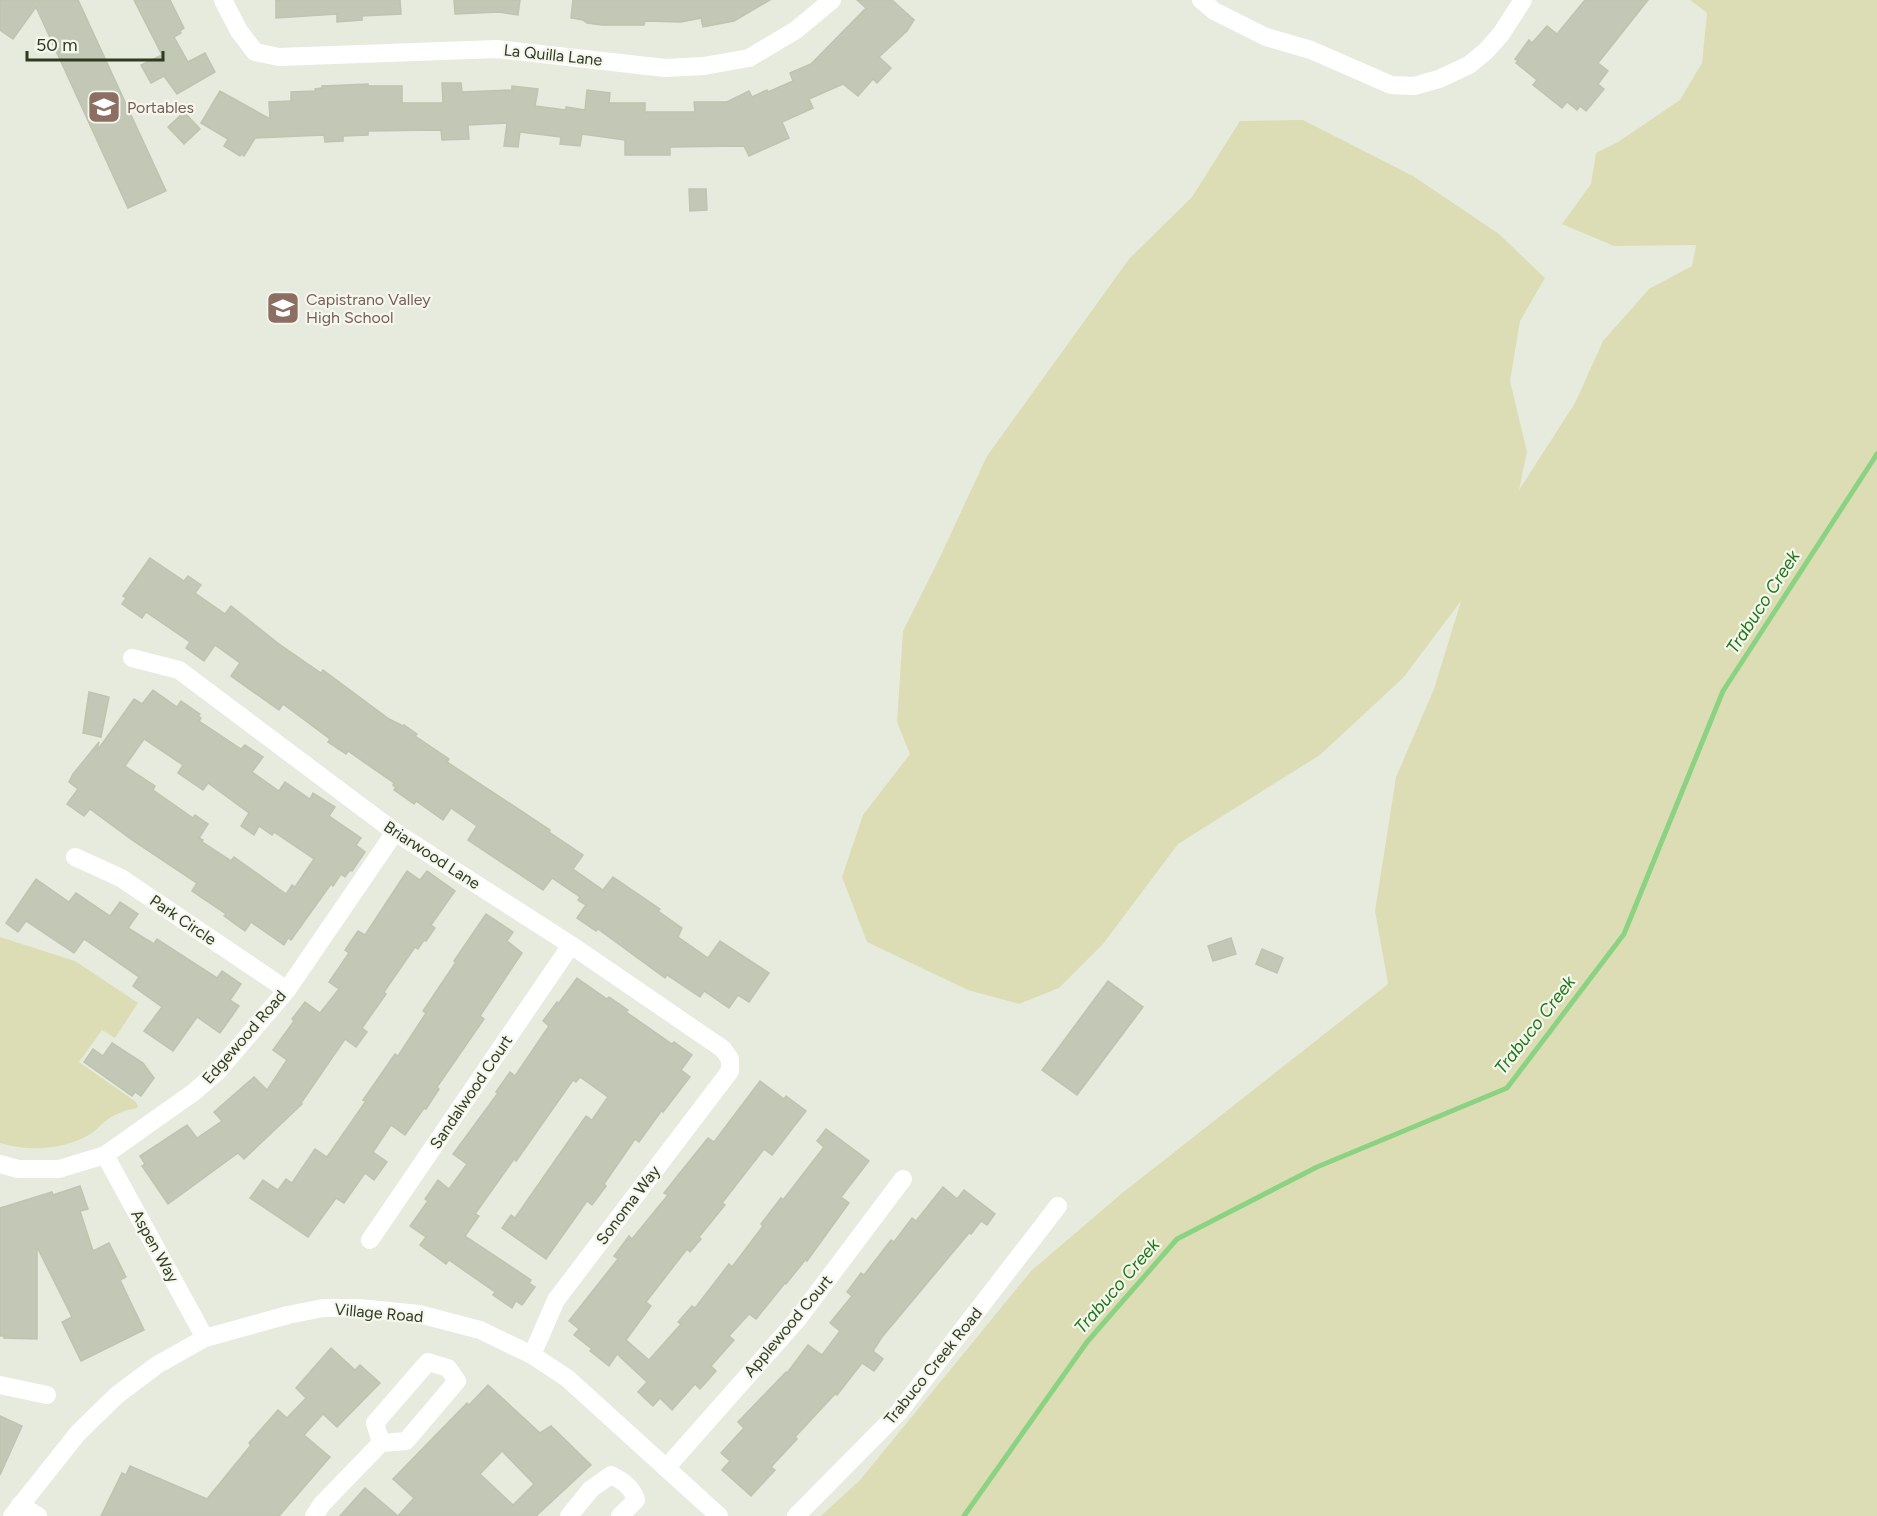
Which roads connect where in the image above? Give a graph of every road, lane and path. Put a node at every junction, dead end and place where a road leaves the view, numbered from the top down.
1 (223, 0) edge
2 (831, 0) edge
3 (1201, 0) edge
4 (1523, 0) edge
5 (132, 658) dead end
6 (395, 832) junction
7 (75, 857) dead end
8 (571, 945) junction
9 (286, 990) junction
10 (730, 1059) joint
11 (105, 1155) junction
12 (0, 1164) edge
13 (903, 1179) dead end
14 (1058, 1206) dead end
15 (370, 1239) dead end
16 (205, 1338) junction
17 (532, 1355) junction
18 (0, 1384) edge
19 (47, 1395) dead end
20 (381, 1443) junction
21 (666, 1468) junction
22 (16, 1510) edge
23 (38, 1516) edge
24 (314, 1516) edge
25 (569, 1516) edge
26 (620, 1516) edge
27 (719, 1516) edge
28 (796, 1516) edge

1 - 2 street, La Quilla Lane
3 - 4 street
5 - 6 street, Briarwood Lane
6 - 8 street, Briarwood Lane
6 - 9 street, Edgewood Road
7 - 9 street, Park Circle
8 - 10 street, Briarwood Lane
8 - 15 street, Sandalwood Court
9 - 11 street, Edgewood Road
10 - 17 street, Sonoma Way
11 - 12 street, Edgewood Road
11 - 16 street, Aspen Way
13 - 21 street, Applewood Court
14 - 28 street, Trabuco Creek Road
16 - 17 street, Village Road
16 - 22 street, Village Road
17 - 21 street, Village Road
18 - 19 street
20 - 20 street
20 - 24 street
21 - 27 street, Village Road
22 - 23 street
25 - 26 street

